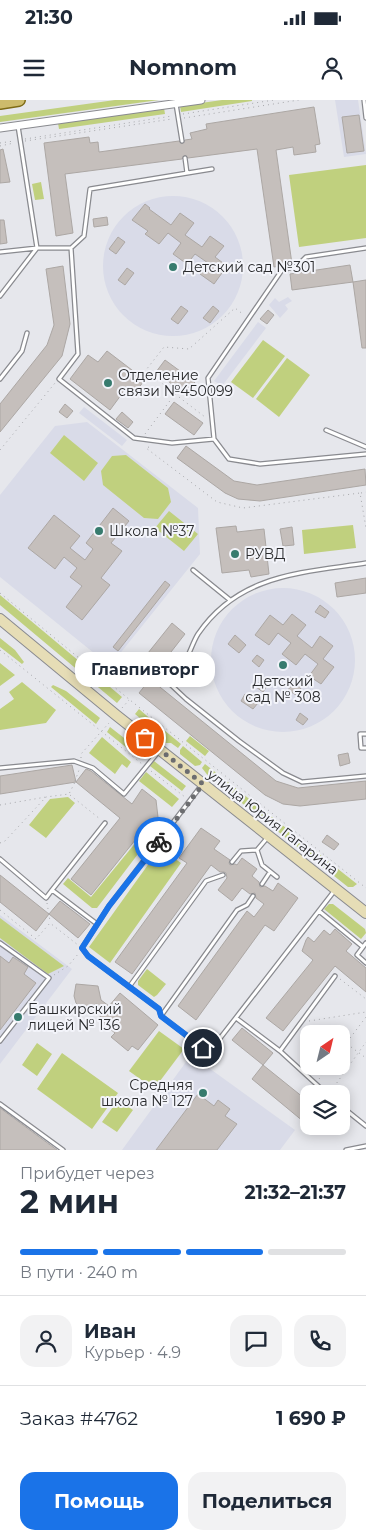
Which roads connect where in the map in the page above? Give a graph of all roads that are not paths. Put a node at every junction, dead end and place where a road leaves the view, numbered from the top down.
1 (19, 100) edge
2 (201, 100) edge
3 (364, 100) edge
4 (0, 103) edge
5 (176, 104) junction
6 (366, 118) edge
7 (18, 126) junction
8 (0, 128) edge
9 (182, 141) dead end
10 (184, 158) dead end
11 (212, 169) dead end
12 (187, 172) junction
13 (37, 248) junction
14 (71, 248) junction
15 (366, 248) edge
16 (0, 252) edge
17 (0, 296) edge
18 (27, 333) dead end
19 (0, 379) edge
20 (326, 430) dead end
21 (214, 438) junction
22 (366, 447) edge
23 (366, 454) edge
24 (366, 563) edge
25 (193, 570) dead end
26 (230, 600) junction
27 (0, 619) edge
28 (366, 734) edge
29 (366, 748) edge
30 (160, 750) junction
31 (0, 768) edge
32 (366, 776) edge
33 (203, 784) junction
34 (105, 823) road end
35 (269, 836) junction
36 (257, 850) junction
37 (0, 859) edge
38 (232, 862) dead end
39 (270, 872) junction
40 (223, 874) dead end
41 (277, 877) dead end
42 (262, 884) dead end
43 (52, 890) junction
44 (336, 890) junction
45 (254, 896) dead end
46 (319, 911) junction
47 (366, 913) edge
48 (97, 924) junction
49 (0, 943) edge
50 (366, 943) edge
51 (363, 947) junction
52 (366, 963) edge
53 (335, 976) road end
54 (129, 987) junction
55 (161, 1016) junction
56 (236, 1018) junction
57 (0, 1041) edge
58 (280, 1051) junction
59 (317, 1085) edge
60 (0, 1104) edge
61 (350, 1113) edge
62 (366, 1126) edge
63 (366, 1146) edge
64 (63, 1150) edge
65 (346, 1150) edge

1 - 4 main road
2 - 5 street
3 - 6 lane
5 - 7 street
5 - 9 lane
7 - 8 street
7 - 13 lane
10 - 12 lane
11 - 12 lane
12 - 14 lane
13 - 14 lane
13 - 16 lane
13 - 17 lane
14 - 21 lane
15 - 21 lane
18 - 19 lane
20 - 22 lane
21 - 23 lane
24 - 26 lane
25 - 26 lane
26 - 32 lane
27 - 30 main road, улица Юрия Гагарина
28 - 29 lane
30 - 31 lane
30 - 33 main road, улица Юрия Гагарина
33 - 35 main road, улица Юрия Гагарина
33 - 48 lane
34 - 43 lane
35 - 36 lane
35 - 44 main road, улица Юрия Гагарина
36 - 38 lane
36 - 39 lane
37 - 43 lane
39 - 41 lane
39 - 42 lane
40 - 54 lane
43 - 48 lane
44 - 46 lane
44 - 47 main road, улица Юрия Гагарина
45 - 55 lane
46 - 51 lane
46 - 56 lane
48 - 54 lane
49 - 57 lane
50 - 51 lane
51 - 52 lane
53 - 58 lane
54 - 55 lane
55 - 56 lane
56 - 58 lane
58 - 59 lane
60 - 64 lane
61 - 62 lane
63 - 65 lane

